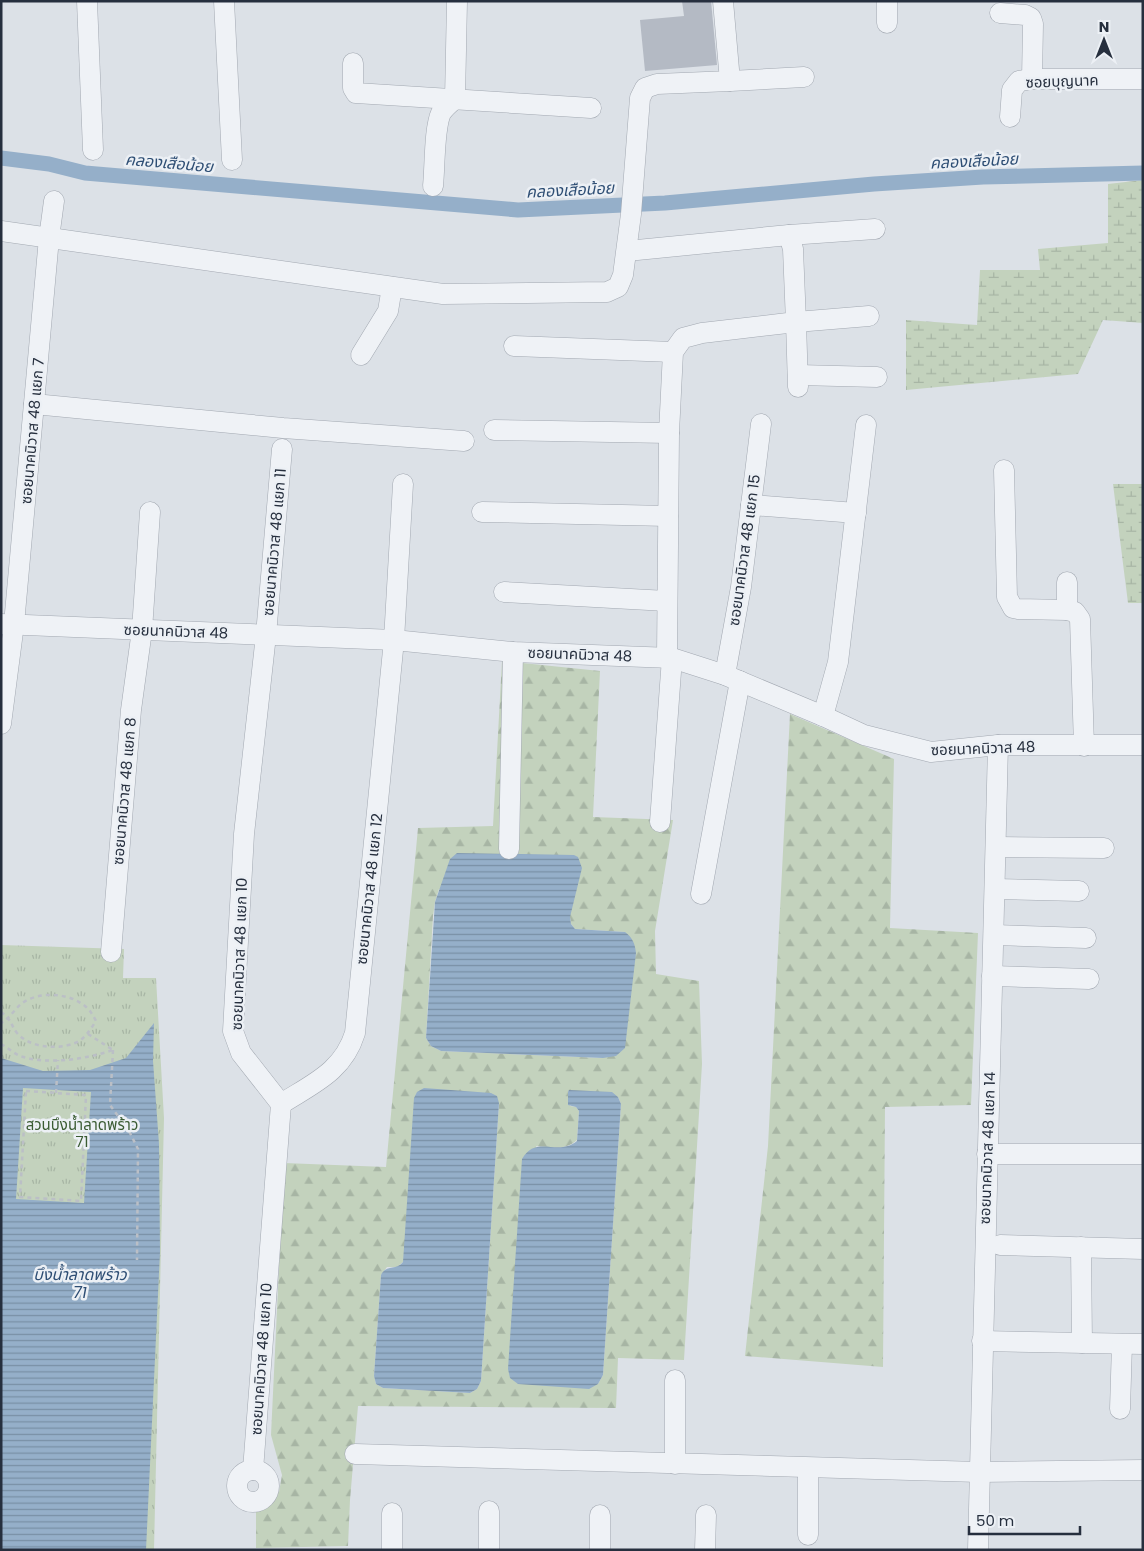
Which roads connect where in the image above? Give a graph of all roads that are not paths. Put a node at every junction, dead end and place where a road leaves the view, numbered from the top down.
1 (87, 1) edge
2 (224, 1) edge
3 (457, 1) edge
4 (723, 1) edge
5 (887, 1) edge
6 (1000, 14) dead end
7 (887, 23) dead end
8 (353, 63) dead end
9 (804, 77) dead end
10 (1032, 78) junction
11 (1143, 79) edge
12 (730, 81) junction
13 (456, 99) junction
14 (591, 108) dead end
15 (1010, 117) dead end
16 (93, 150) dead end
17 (232, 160) dead end
18 (433, 186) dead end
19 (54, 201) dead end
20 (875, 229) dead end
21 (1, 231) edge
22 (789, 235) junction
23 (49, 238) junction
24 (626, 251) junction
25 (392, 287) junction
26 (869, 316) dead end
27 (796, 322) junction
28 (514, 346) dead end
29 (673, 352) junction
30 (361, 356) dead end
31 (877, 377) dead end
32 (34, 404) junction
33 (761, 424) dead end
34 (866, 425) dead end
35 (494, 430) dead end
36 (669, 433) junction
37 (464, 442) dead end
38 (282, 449) dead end
39 (1004, 470) dead end
40 (403, 484) dead end
41 (751, 505) junction
42 (150, 512) dead end
43 (482, 512) dead end
44 (856, 514) junction
45 (668, 516) junction
46 (1067, 582) dead end
47 (504, 592) dead end
48 (667, 601) junction
49 (1067, 610) junction
50 (8, 624) edge
51 (142, 630) junction
52 (266, 634) junction
53 (394, 640) junction
54 (513, 652) junction
55 (669, 658) junction
56 (732, 678) junction
57 (823, 716) junction
58 (1, 724) edge
59 (1143, 745) edge
60 (998, 746) junction
61 (1084, 746) junction
62 (660, 822) dead end
63 (997, 847) junction
64 (1104, 848) dead end
65 (509, 849) dead end
66 (996, 890) junction
67 (1079, 891) dead end
68 (700, 894) dead end
69 (994, 935) junction
70 (1086, 938) dead end
71 (111, 952) dead end
72 (992, 976) junction
73 (1089, 979) dead end
74 (280, 1104) junction
75 (987, 1154) junction
76 (1143, 1154) edge
77 (1000, 1245) dead end
78 (1081, 1248) junction
79 (1143, 1249) edge
80 (982, 1341) junction
81 (1082, 1343) junction
82 (1122, 1344) junction
83 (1143, 1344) edge
84 (675, 1380) dead end
85 (1120, 1409) dead end
86 (355, 1454) dead end
87 (675, 1464) junction
88 (808, 1468) junction
89 (253, 1470) dead end
90 (1143, 1470) edge
91 (978, 1472) junction
92 (489, 1511) dead end
93 (392, 1513) dead end
94 (706, 1515) dead end
95 (600, 1516) dead end
96 (808, 1535) dead end
97 (392, 1550) edge
98 (489, 1550) edge
99 (600, 1550) edge
100 (705, 1550) edge
101 (978, 1550) edge

1 - 16 street
2 - 17 street
3 - 13 street
4 - 12 street
5 - 7 street
6 - 10 street
8 - 13 street
9 - 12 street
10 - 11 street, ซอยบุญนาค
10 - 15 street, ซอยบุญนาค
12 - 24 street
13 - 14 street
13 - 18 street
19 - 23 street, ซอยนาคนิวาส 48 แยก 7
20 - 22 street
21 - 23 street
22 - 24 street
22 - 27 street
23 - 25 street
23 - 32 street, ซอยนาคนิวาส 48 แยก 7
24 - 25 street
25 - 30 street
26 - 27 street
27 - 29 street
27 - 31 street
28 - 29 street
29 - 36 street
32 - 37 street
32 - 50 street, ซอยนาคนิวาส 48 แยก 7
33 - 41 street, ซอยนาคนิวาส 48 แยก 15
34 - 44 street
35 - 36 street
36 - 45 street
38 - 52 street, ซอยนาคนิวาส 48 แยก 11
39 - 49 street
40 - 53 street, ซอยนาคนิวาส 48 แยก 12
41 - 44 street
41 - 56 street, ซอยนาคนิวาส 48 แยก 15
42 - 51 street, ซอยนาคนิวาส 48 แยก 8
43 - 45 street
44 - 57 street
45 - 48 street
46 - 49 street
47 - 48 street
48 - 55 street
49 - 61 street
50 - 51 street, ซอยนาคนิวาส 48
50 - 58 street, ซอยนาคนิวาส 48 แยก 7
51 - 52 street, ซอยนาคนิวาส 48
51 - 71 street, ซอยนาคนิวาส 48 แยก 8
52 - 53 street, ซอยนาคนิวาส 48
52 - 74 street, ซอยนาคนิวาส 48 แยก 10
53 - 54 street, ซอยนาคนิวาส 48
53 - 74 street, ซอยนาคนิวาส 48 แยก 12
54 - 55 street, ซอยนาคนิวาส 48
54 - 65 street
55 - 56 street, ซอยนาคนิวาส 48
55 - 62 street
56 - 57 street, ซอยนาคนิวาส 48
56 - 68 street, ซอยนาคนิวาส 48 แยก 15
57 - 60 street, ซอยนาคนิวาส 48
59 - 61 street, ซอยนาคนิวาส 48
60 - 61 street, ซอยนาคนิวาส 48
60 - 63 street, ซอยนาคนิวาส 48 แยก 14
63 - 64 street
63 - 66 street, ซอยนาคนิวาส 48 แยก 14
66 - 67 street
66 - 69 street, ซอยนาคนิวาส 48 แยก 14
69 - 70 street
69 - 72 street, ซอยนาคนิวาส 48 แยก 14
72 - 73 street
72 - 75 street, ซอยนาคนิวาส 48 แยก 14
74 - 89 street, ซอยนาคนิวาส 48 แยก 10
75 - 76 street
75 - 80 street, ซอยนาคนิวาส 48 แยก 14
77 - 78 street
78 - 79 street
78 - 81 street
80 - 81 street
80 - 91 street, ซอยนาคนิวาส 48 แยก 14
81 - 82 street
82 - 83 street
82 - 85 street
84 - 87 street
86 - 87 street
87 - 88 street
88 - 91 street
88 - 96 street
90 - 91 street
91 - 101 street, ซอยนาคนิวาส 48 แยก 14
92 - 98 street
93 - 97 street
94 - 100 street
95 - 99 street

